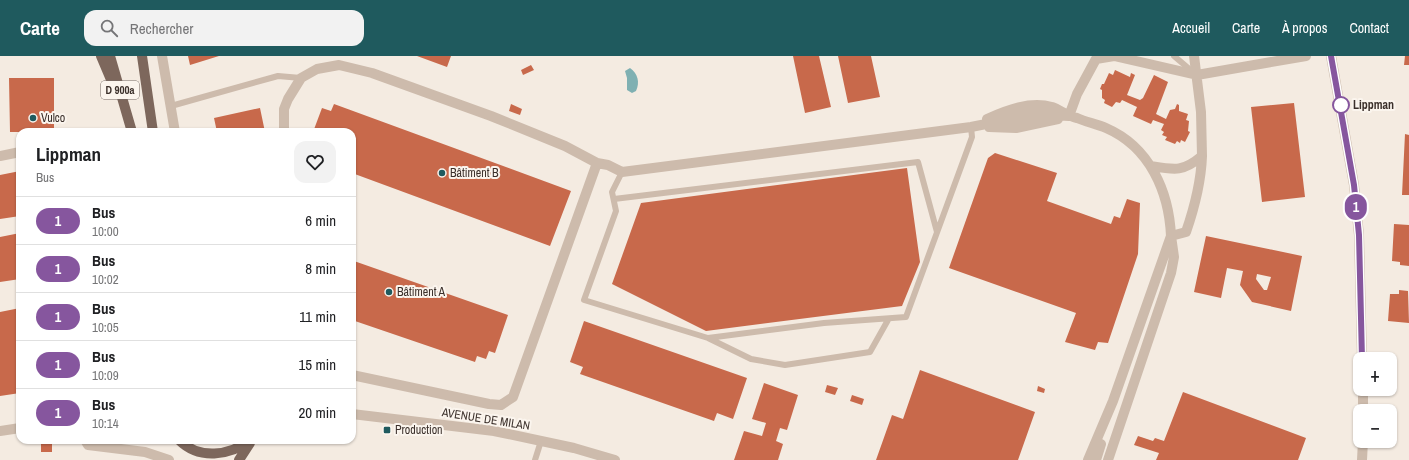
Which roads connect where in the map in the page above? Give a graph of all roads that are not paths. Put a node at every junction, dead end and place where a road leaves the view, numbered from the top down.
1 (101, 56) edge
2 (110, 56) edge
3 (142, 56) edge
4 (162, 56) edge
5 (1174, 56) edge
6 (1194, 56) edge
7 (1306, 56) edge
8 (1331, 56) edge
9 (1096, 58) edge
10 (1197, 75) junction
11 (300, 78) junction
12 (171, 106) junction
13 (1069, 116) junction
14 (971, 127) junction
15 (131, 128) edge
16 (152, 128) edge
17 (174, 128) edge
18 (284, 128) edge
19 (16, 153) edge
20 (0, 156) edge
21 (1202, 156) junction
22 (597, 162) junction
23 (1152, 166) junction
24 (622, 172) junction
25 (614, 199) junction
26 (937, 232) junction
27 (1171, 236) junction
28 (888, 320) junction
29 (708, 338) junction
30 (1362, 352) edge
31 (356, 376) edge
32 (1113, 402) junction
33 (356, 414) edge
34 (16, 429) edge
35 (0, 431) edge
36 (541, 441) junction
37 (88, 444) edge
38 (185, 444) edge
39 (246, 444) edge
40 (249, 444) edge
41 (1363, 448) edge
42 (195, 450) junction
43 (169, 460) edge
44 (205, 460) edge
45 (239, 460) edge
46 (536, 460) edge
47 (614, 460) edge
48 (1088, 460) edge
49 (1096, 460) edge
50 (1108, 460) edge
51 (1362, 460) edge

1 - 15 main road
2 - 15 main road, D 900a
3 - 16 main road
4 - 12 street
5 - 10 lane
6 - 10 street
7 - 10 street
8 - 30 street
9 - 10 street
9 - 13 street
10 - 21 street
11 - 12 lane
11 - 18 street
11 - 22 street
12 - 17 street
13 - 14 street
13 - 14 street
13 - 23 street
14 - 24 street
14 - 26 lane
19 - 20 street
21 - 23 street
21 - 27 street
22 - 24 street
22 - 31 street
23 - 27 street
24 - 25 lane
25 - 26 lane
25 - 29 lane
26 - 28 lane
27 - 32 street
27 - 50 street
28 - 29 lane
28 - 29 lane
32 - 48 street
32 - 49 street
33 - 36 street, AVENUE DE MILAN
34 - 35 street
36 - 46 lane
36 - 47 street, AVENUE DE MILAN
37 - 43 street
38 - 42 main road
39 - 42 main road
40 - 45 main road
41 - 51 street
42 - 44 main road

